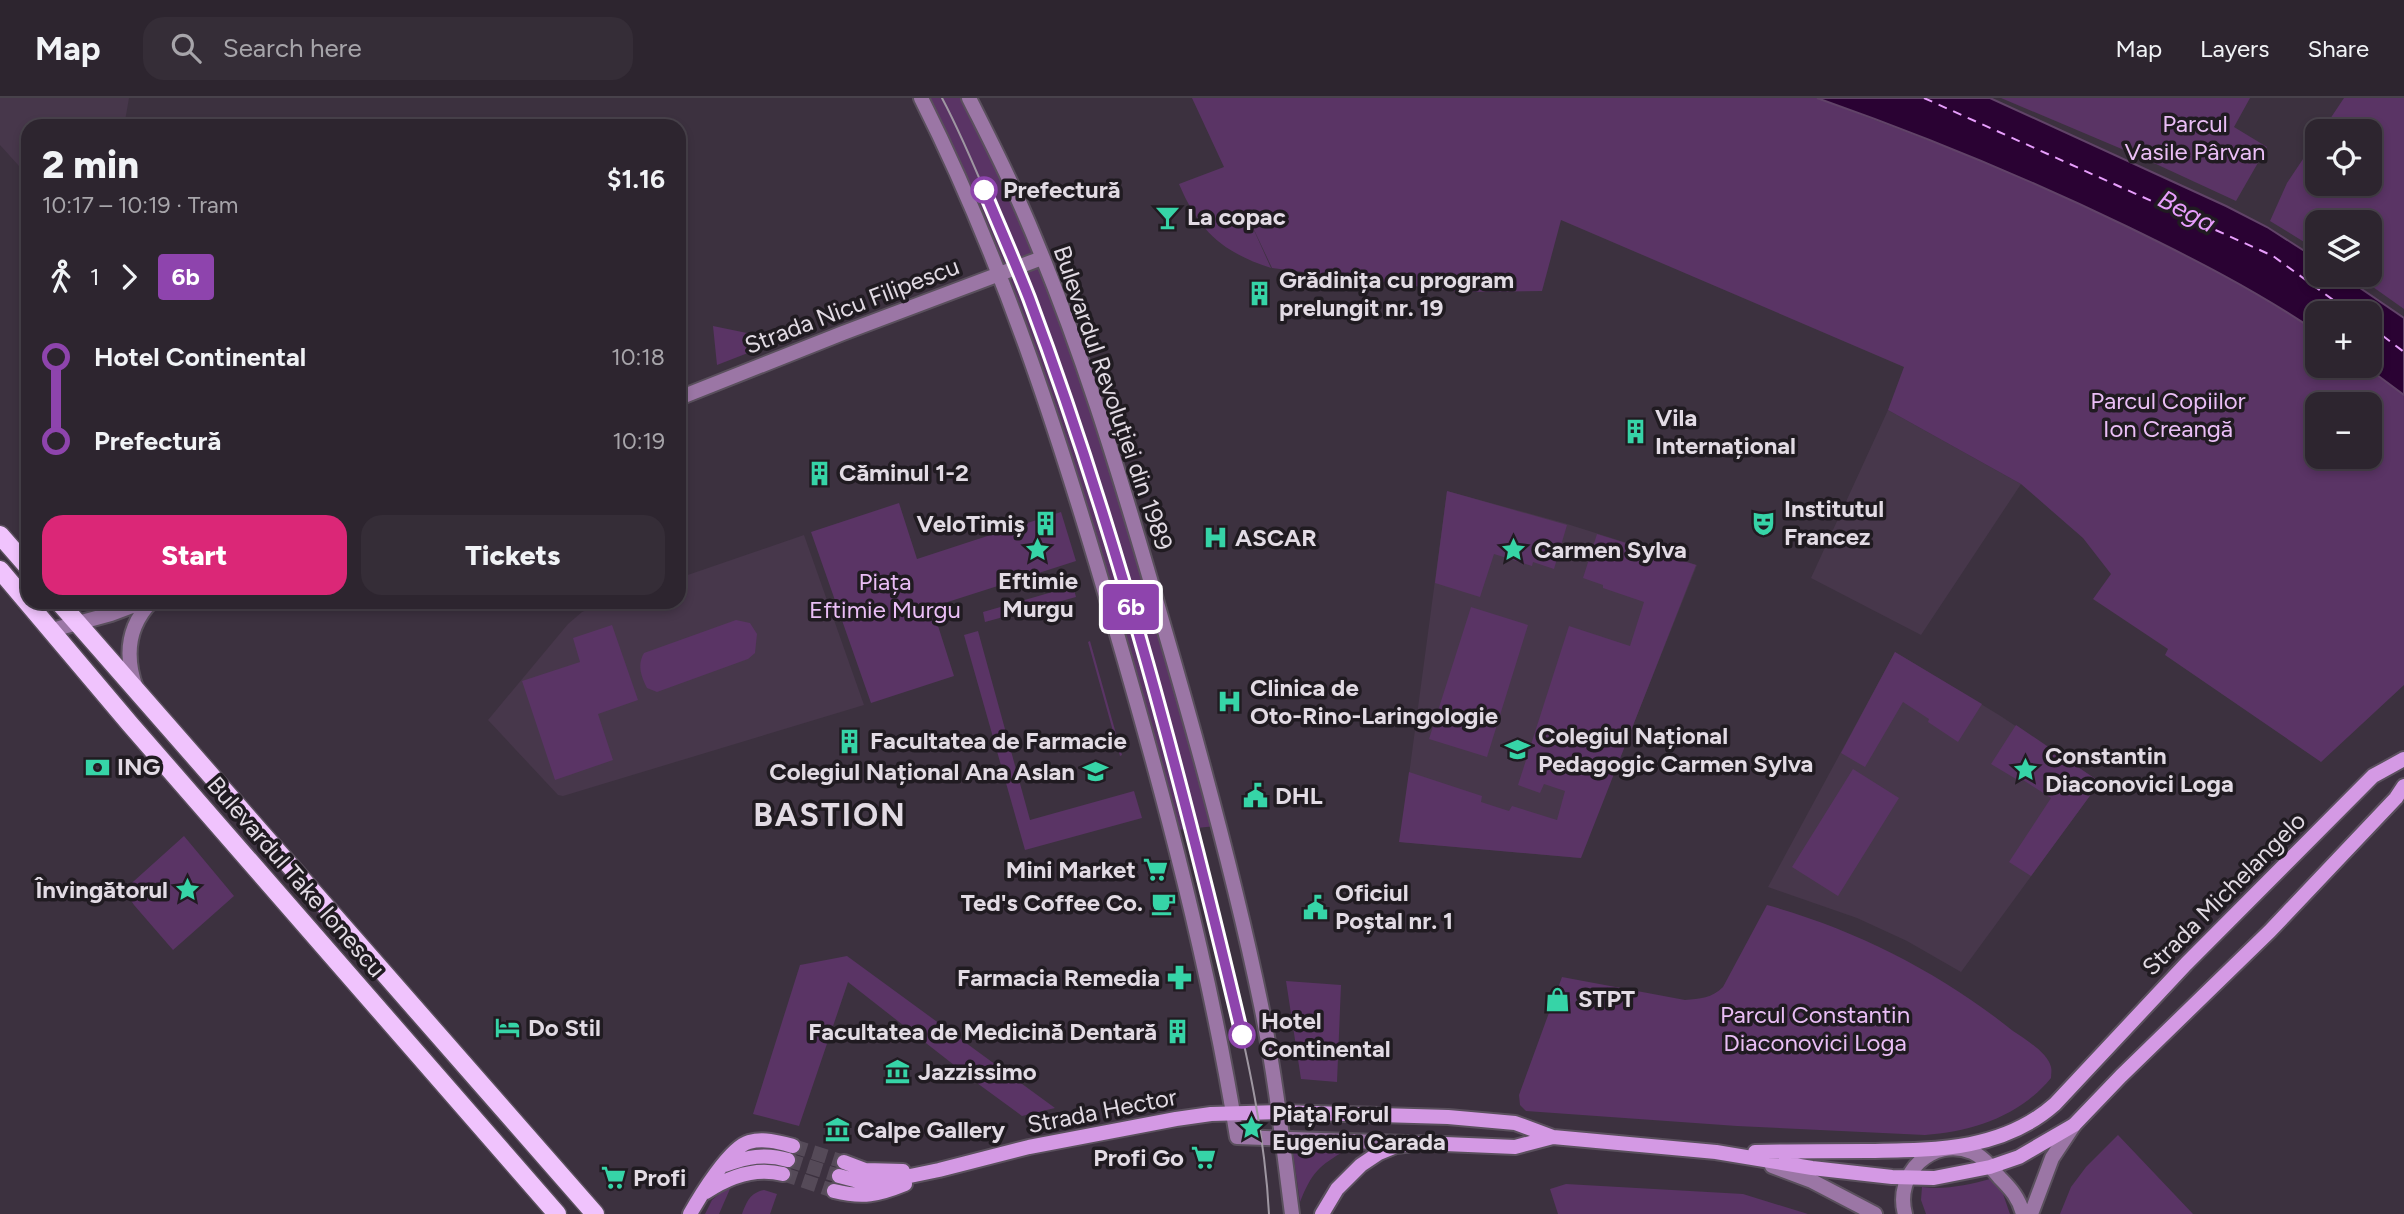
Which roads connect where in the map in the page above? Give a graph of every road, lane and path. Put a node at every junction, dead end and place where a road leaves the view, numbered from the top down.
1 (921, 98) edge
2 (969, 98) edge
3 (1042, 258) junction
4 (998, 274) junction
5 (686, 395) edge
6 (0, 535) edge
7 (21, 559) edge
8 (0, 570) edge
9 (21, 594) edge
10 (34, 609) edge
11 (65, 609) edge
12 (124, 609) edge
13 (145, 609) edge
14 (77, 623) junction
15 (52, 630) junction
16 (138, 693) junction
17 (2404, 759) edge
18 (2404, 786) edge
19 (1278, 1112) junction
20 (1233, 1114) junction
21 (2074, 1125) junction
22 (1553, 1137) junction
23 (1282, 1138) junction
24 (1415, 1143) junction
25 (793, 1146) tunnel mouth
26 (1947, 1149) junction
27 (1716, 1152) junction
28 (724, 1166) junction
29 (1990, 1167) junction
30 (841, 1169) tunnel mouth
31 (939, 1170) junction
32 (1907, 1177) junction
33 (834, 1191) tunnel mouth
34 (701, 1196) junction
35 (557, 1214) edge
36 (595, 1214) edge
37 (690, 1214) edge
38 (1292, 1214) edge
39 (1322, 1214) edge
40 (1875, 1214) edge
41 (1905, 1214) edge
42 (2023, 1214) edge
43 (2031, 1214) edge

1 - 4 street
2 - 3 street, Bulevardul Revoluției din 1989
3 - 4 street, Strada Nicu Filipescu
3 - 19 street, Bulevardul Revoluției din 1989
4 - 5 street, Strada Nicu Filipescu
4 - 20 street
6 - 7 main road
8 - 9 main road, Bulevardul Take Ionescu
10 - 15 main road, Bulevardul Take Ionescu
11 - 14 main road, Bulevardul Take Ionescu
12 - 14 street
13 - 16 street
14 - 15 street
14 - 16 main road, Bulevardul Take Ionescu
15 - 35 main road, Bulevardul Take Ionescu
16 - 36 main road, Bulevardul Take Ionescu
17 - 26 main road, Strada Michelangelo
18 - 21 main road
19 - 20 main road, Strada Hector
19 - 22 main road, Strada Hector
19 - 23 street, Bulevardul Revoluției din 1989
20 - 23 street
20 - 31 main road, Strada Hector
21 - 29 main road
21 - 43 street
22 - 24 main road
22 - 27 main road
23 - 24 street
23 - 38 street, Bulevardul Revoluției din 1989
24 - 39 main road
25 - 28 main road
26 - 27 main road, Strada Michelangelo
26 - 29 street
26 - 32 street
27 - 32 main road
27 - 40 street
28 - 34 main road
28 - 34 main road
29 - 32 main road
29 - 42 street
30 - 31 main road, Strada Hector
31 - 33 main road, Strada Hector
32 - 41 street
34 - 37 main road

